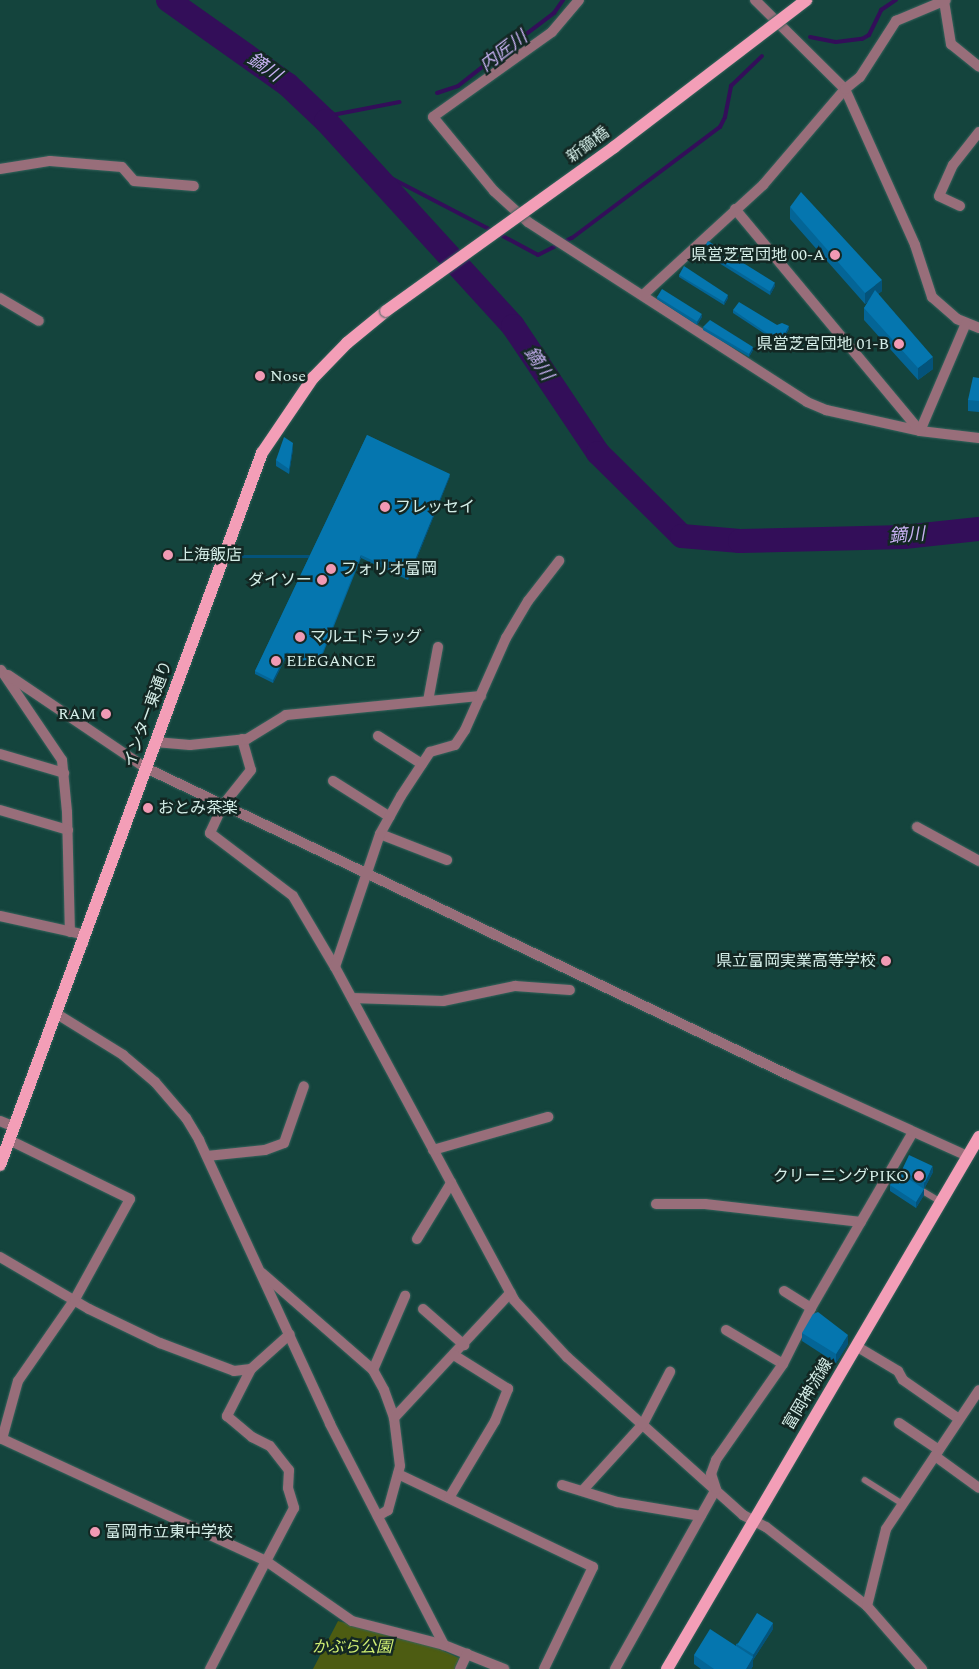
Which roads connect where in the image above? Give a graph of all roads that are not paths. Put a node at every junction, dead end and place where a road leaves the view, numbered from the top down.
1 (579, 0) edge
2 (755, 0) edge
3 (806, 0) edge
4 (945, 1) edge
5 (979, 67) edge
6 (845, 89) junction
7 (979, 132) edge
8 (0, 169) edge
9 (194, 186) dead end
10 (960, 206) dead end
11 (735, 209) junction
12 (643, 295) junction
13 (0, 298) edge
14 (386, 312) joint
15 (38, 321) dead end
16 (966, 323) junction
17 (979, 328) edge
18 (920, 431) junction
19 (979, 438) edge
20 (559, 561) dead end
21 (438, 647) dead end
22 (1, 670) edge
23 (481, 696) junction
24 (428, 701) junction
25 (378, 736) dead end
26 (242, 739) junction
27 (155, 742) junction
28 (0, 754) edge
29 (422, 764) junction
30 (146, 768) junction
31 (64, 772) junction
32 (333, 781) dead end
33 (223, 805) junction
34 (0, 810) edge
35 (390, 817) junction
36 (917, 827) dead end
37 (68, 830) junction
38 (380, 834) junction
39 (446, 860) dead end
40 (979, 861) edge
41 (366, 872) junction
42 (0, 916) edge
43 (70, 932) junction
44 (83, 944) junction
45 (335, 966) junction
46 (570, 990) dead end
47 (352, 998) junction
48 (57, 1014) junction
49 (304, 1086) dead end
50 (548, 1117) dead end
51 (0, 1121) edge
52 (15, 1127) junction
53 (913, 1132) junction
54 (979, 1137) edge
55 (10, 1140) junction
56 (433, 1150) junction
57 (207, 1156) junction
58 (967, 1156) junction
59 (0, 1165) edge
60 (890, 1172) junction
61 (451, 1183) junction
62 (941, 1202) junction
63 (656, 1204) dead end
64 (861, 1222) junction
65 (417, 1238) dead end
66 (0, 1257) edge
67 (262, 1274) junction
68 (784, 1291) dead end
69 (510, 1293) junction
70 (405, 1296) dead end
71 (75, 1300) junction
72 (811, 1308) junction
73 (423, 1309) dead end
74 (726, 1330) dead end
75 (290, 1334) junction
76 (464, 1345) junction
77 (856, 1346) junction
78 (454, 1355) junction
79 (783, 1364) junction
80 (251, 1369) junction
81 (373, 1370) junction
82 (670, 1372) dead end
83 (979, 1390) edge
84 (394, 1418) junction
85 (959, 1419) junction
86 (899, 1423) dead end
87 (643, 1424) junction
88 (1, 1438) edge
89 (937, 1453) junction
90 (398, 1474) junction
91 (865, 1480) dead end
92 (562, 1484) dead end
93 (979, 1488) edge
94 (583, 1490) junction
95 (716, 1490) junction
96 (448, 1498) junction
97 (903, 1504) junction
98 (378, 1516) junction
99 (701, 1516) junction
100 (751, 1522) junction
101 (266, 1562) junction
102 (867, 1606) junction
103 (444, 1645) junction
104 (467, 1654) junction
105 (210, 1669) edge
106 (460, 1669) edge
107 (504, 1669) edge
108 (544, 1669) edge
109 (614, 1669) edge
110 (667, 1669) edge
111 (922, 1669) edge

1 - 12 street
2 - 6 street
3 - 14 main road, 新鏑橋, bridge
4 - 5 street
4 - 6 street
6 - 11 street
6 - 16 street
7 - 10 street
8 - 9 street
11 - 12 street
11 - 18 street
12 - 18 street
13 - 15 street
14 - 27 main road, インター東通り
16 - 17 street
16 - 18 street
18 - 19 street
20 - 23 street
21 - 24 street
22 - 30 street
22 - 31 street
23 - 24 street
23 - 29 street
24 - 26 street
25 - 29 street
26 - 27 street
26 - 33 street
27 - 30 main road, インター東通り
28 - 31 street
29 - 35 street
30 - 33 street
30 - 44 main road, インター東通り
31 - 37 street
32 - 35 street
33 - 41 street
33 - 45 street
34 - 37 street
35 - 38 street
36 - 40 street
37 - 43 street
38 - 39 street
38 - 41 street
41 - 45 street
41 - 53 street
42 - 43 street
43 - 44 street
44 - 48 main road, インター東通り
45 - 47 street
46 - 47 street
47 - 56 street
48 - 52 main road, インター東通り
48 - 57 street
49 - 57 street
50 - 56 street
51 - 52 street
52 - 55 main road, インター東通り
53 - 58 street
53 - 60 street
54 - 58 main road, 富岡神流線
55 - 59 main road, インター東通り
55 - 71 street
56 - 61 street
57 - 67 street
58 - 62 main road, 富岡神流線
60 - 62 lane
60 - 64 street
61 - 65 street
61 - 69 street
62 - 77 main road, 富岡神流線
63 - 64 street
64 - 72 street
66 - 71 street
67 - 75 street
67 - 81 street
68 - 72 street
69 - 76 street
69 - 87 street
70 - 81 street
71 - 80 street
71 - 88 street
72 - 79 street
73 - 76 street
74 - 79 street
75 - 80 street
75 - 98 street
76 - 78 street
77 - 85 street
77 - 100 main road, 富岡神流線
78 - 84 street
78 - 96 street
79 - 95 street
80 - 101 street
81 - 84 street
82 - 87 street
83 - 85 street
84 - 90 street
85 - 89 street
86 - 89 street
87 - 94 street
87 - 95 street
88 - 101 street
89 - 93 street
89 - 97 street
90 - 96 street
90 - 98 street
91 - 97 lane
92 - 94 street
94 - 99 street
95 - 99 street
95 - 100 street
96 - 108 street
97 - 102 street
98 - 103 street
99 - 109 street
100 - 102 street
100 - 110 main road, 富岡神流線
101 - 103 street
101 - 105 street
102 - 111 street
103 - 104 street
104 - 106 street
104 - 107 street

